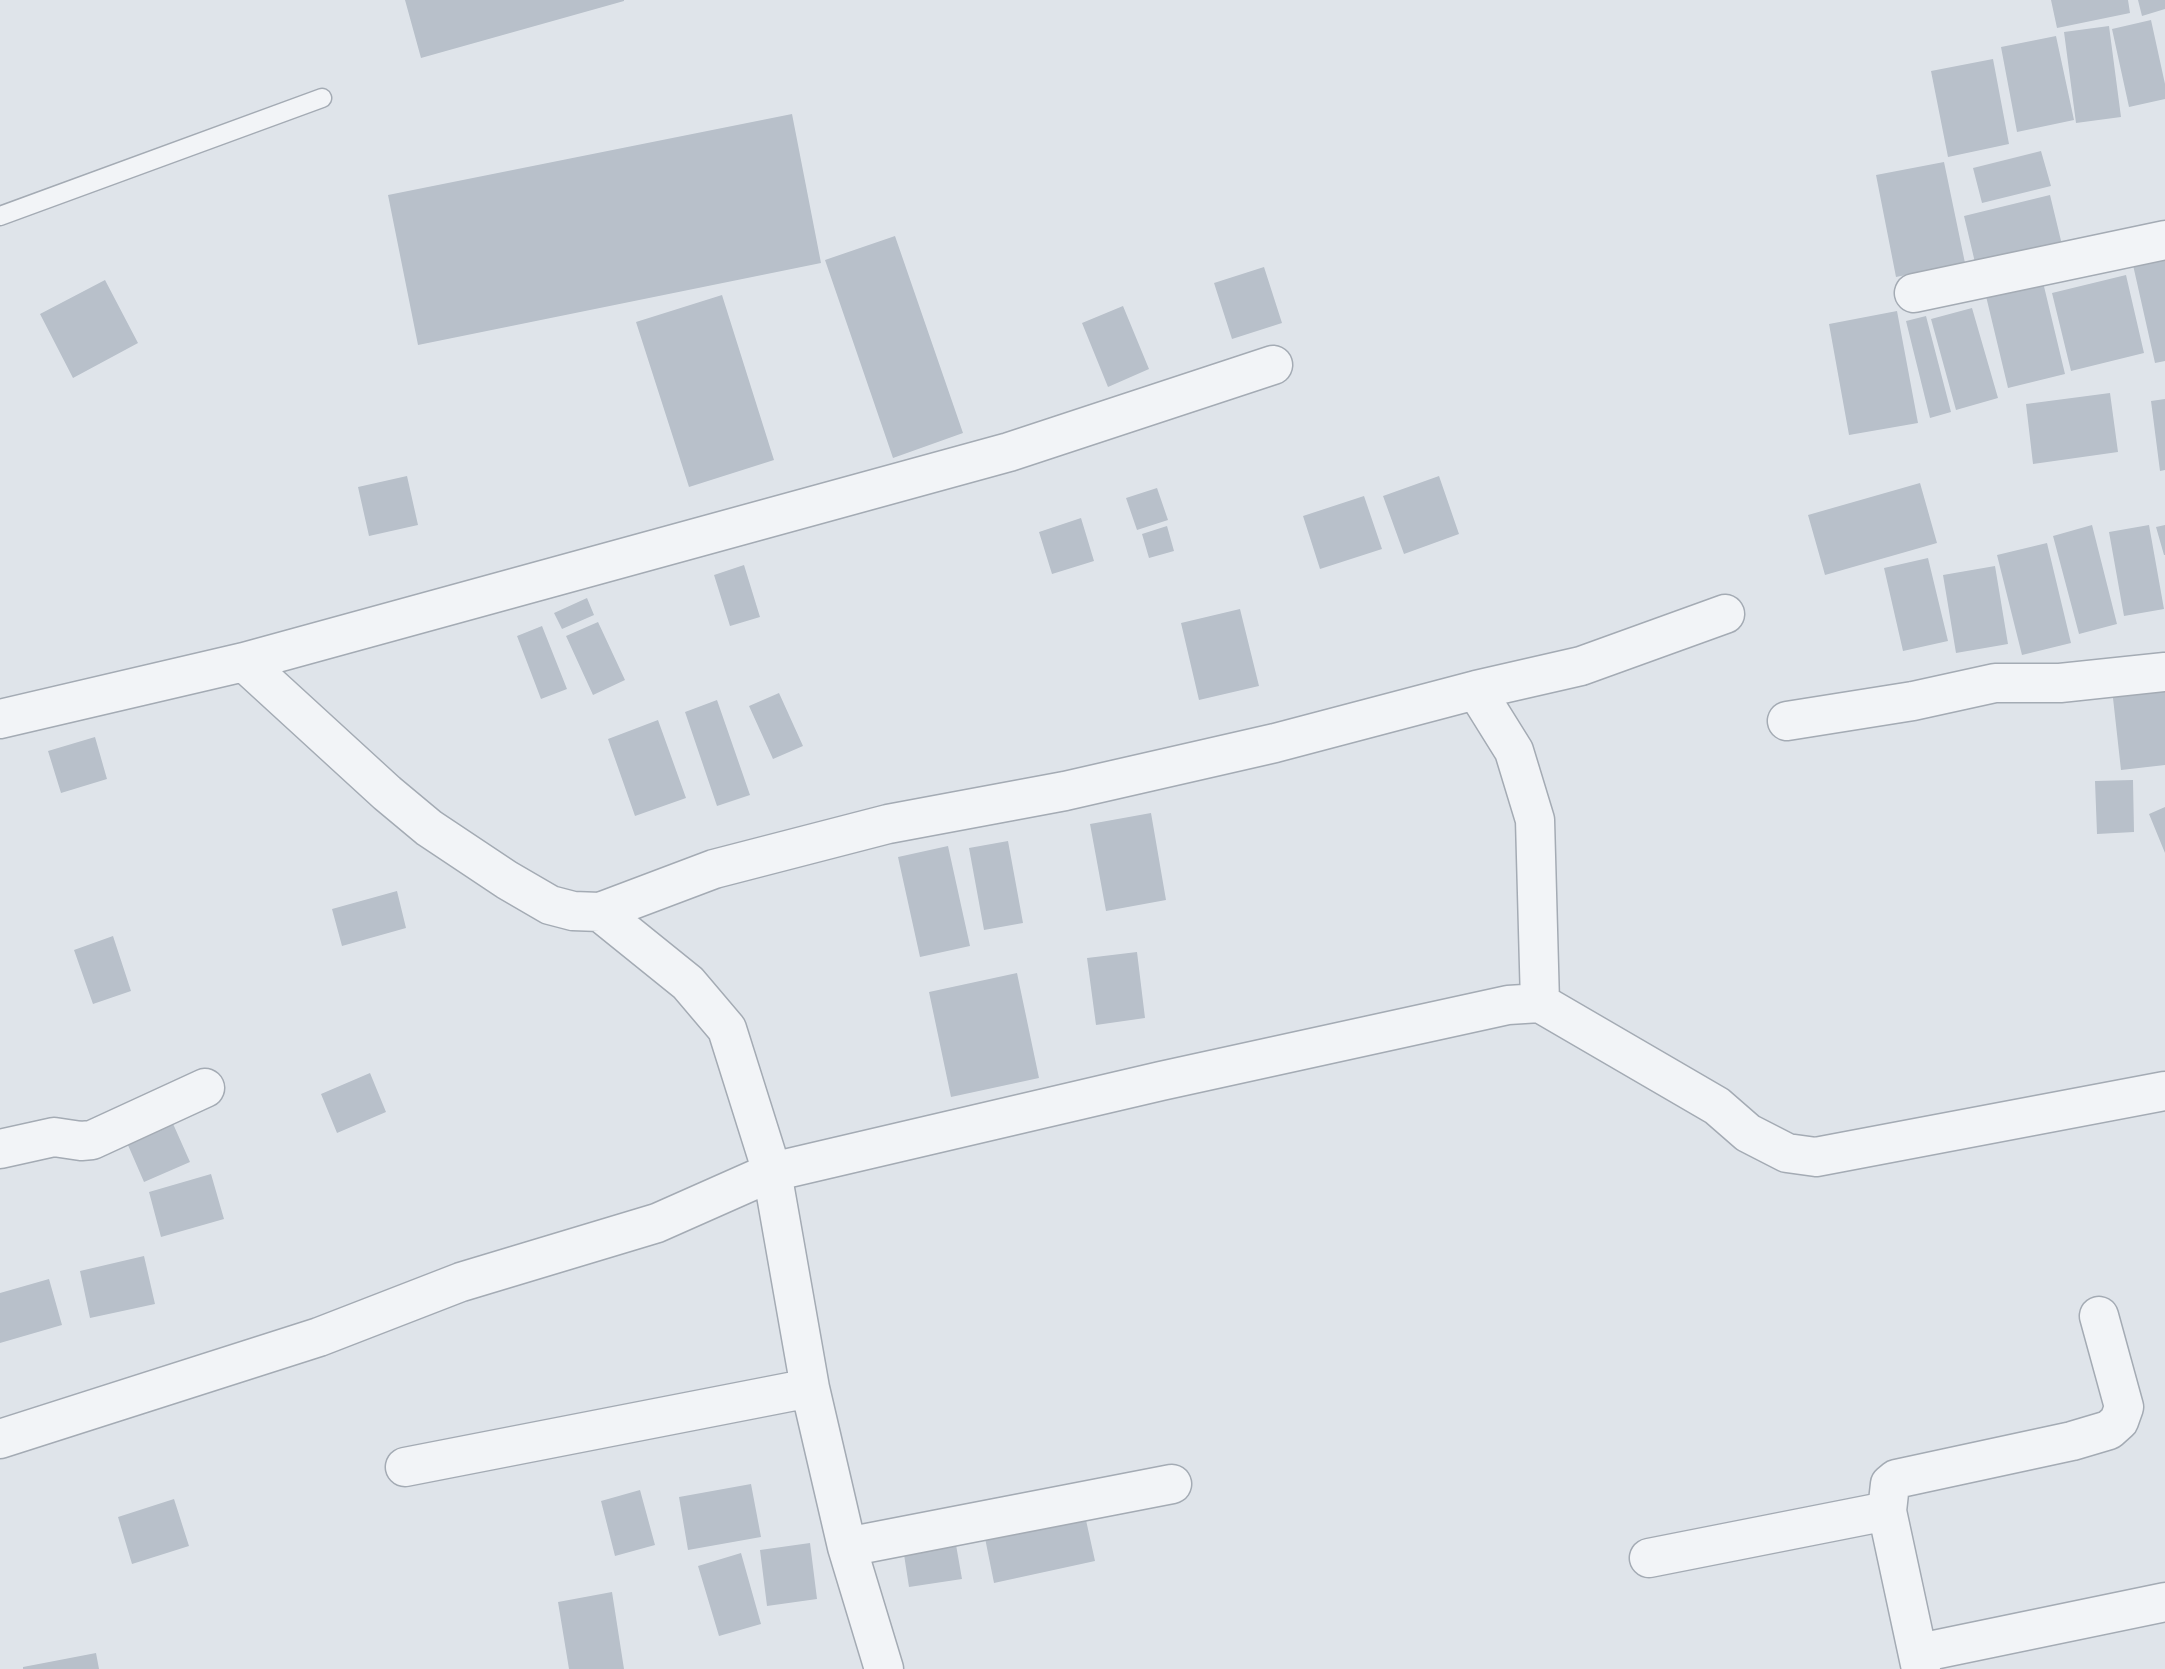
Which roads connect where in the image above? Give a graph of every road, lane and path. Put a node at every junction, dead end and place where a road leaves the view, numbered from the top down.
1 (322, 98) dead end
2 (0, 216) edge
3 (2165, 240) edge
4 (1914, 292) dead end
5 (1273, 365) dead end
6 (1725, 614) dead end
7 (244, 662) junction
8 (2165, 672) edge
9 (1476, 690) junction
10 (0, 719) edge
11 (1787, 720) dead end
12 (600, 912) junction
13 (1540, 1002) junction
14 (205, 1088) dead end
15 (2165, 1091) edge
16 (0, 1149) edge
17 (772, 1172) junction
18 (2098, 1316) dead end
19 (810, 1388) junction
20 (0, 1439) edge
21 (405, 1467) dead end
22 (1172, 1484) dead end
23 (1886, 1511) junction
24 (848, 1548) junction
25 (1649, 1558) dead end
26 (2165, 1602) edge
27 (1920, 1661) edge
28 (884, 1669) edge

1 - 2 lane
3 - 4 street
5 - 7 street
6 - 9 street
7 - 10 street
7 - 12 street
8 - 11 street
9 - 12 street
9 - 13 street
12 - 17 street
13 - 15 street
13 - 17 street
14 - 16 street
17 - 19 street
17 - 20 street
18 - 23 street
19 - 21 street
19 - 24 street
22 - 24 street
23 - 25 street
23 - 27 street
24 - 28 street
26 - 27 street

